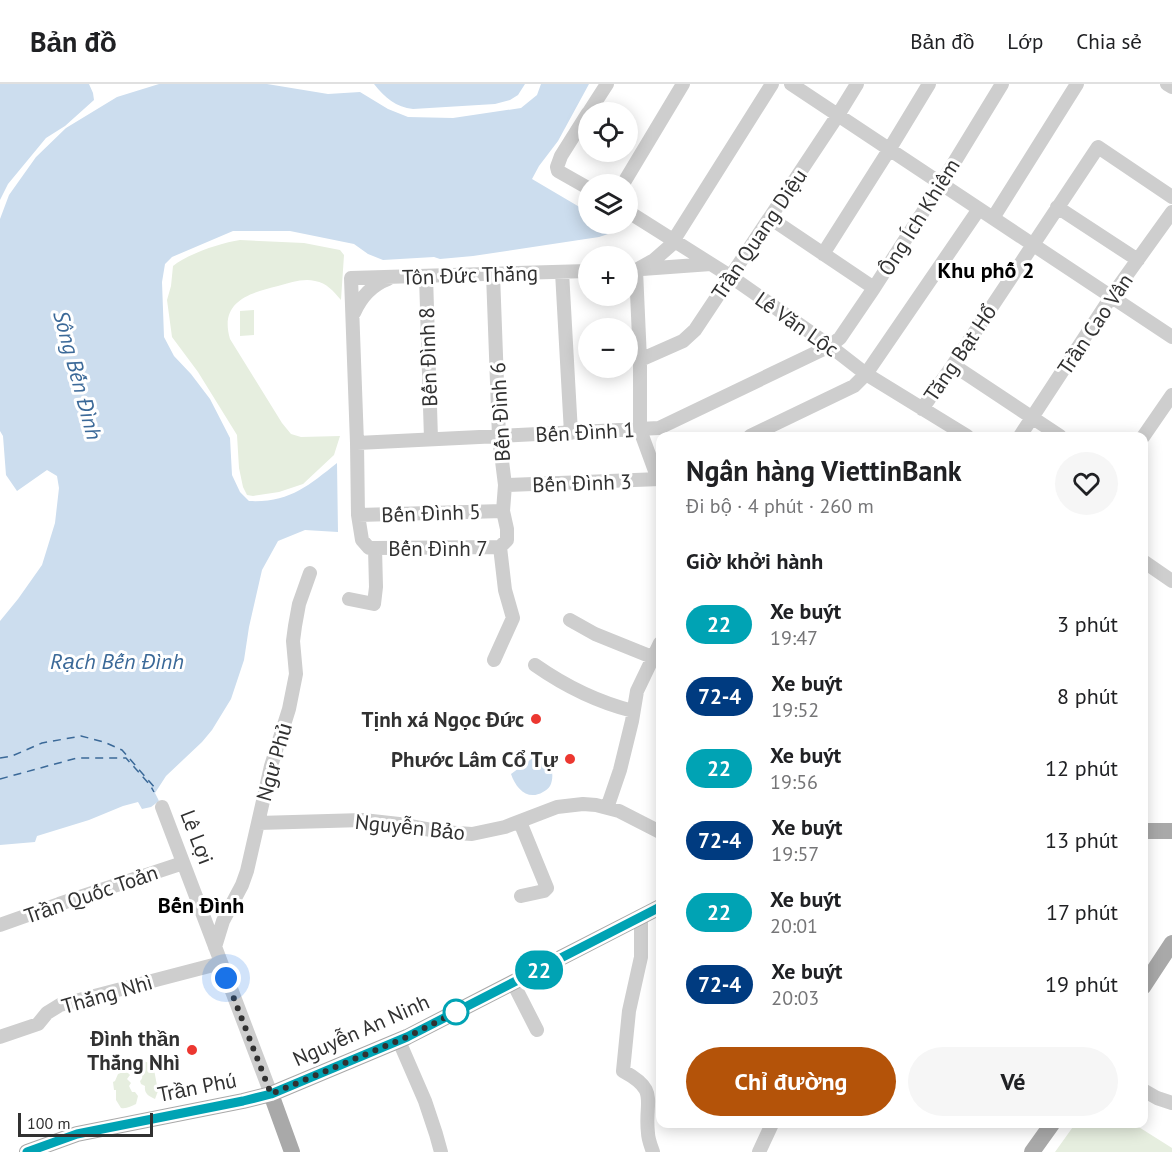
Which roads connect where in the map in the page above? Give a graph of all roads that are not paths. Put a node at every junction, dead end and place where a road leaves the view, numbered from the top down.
1 (607, 84) edge
2 (683, 84) edge
3 (772, 84) edge
4 (791, 84) edge
5 (857, 84) edge
6 (929, 84) edge
7 (1002, 84) edge
8 (1077, 84) edge
9 (1167, 84) edge
10 (1172, 87) edge
11 (595, 102) edge
12 (838, 115) junction
13 (578, 129) edge
14 (890, 150) junction
15 (628, 174) edge
16 (578, 182) edge
17 (940, 184) junction
18 (1172, 197) edge
19 (1057, 207) junction
20 (979, 209) junction
21 (1172, 212) edge
22 (638, 218) edge
23 (770, 218) junction
24 (993, 218) junction
25 (674, 241) junction
26 (1032, 244) junction
27 (823, 254) junction
28 (1138, 260) junction
29 (711, 264) junction
30 (638, 267) edge
31 (638, 270) edge
32 (578, 271) edge
33 (562, 272) junction
34 (493, 274) junction
35 (426, 276) junction
36 (730, 276) junction
37 (393, 277) junction
38 (874, 288) junction
39 (1112, 297) junction
40 (635, 306) edge
41 (352, 316) junction
42 (1172, 338) edge
43 (830, 346) junction
44 (640, 360) junction
45 (954, 365) junction
46 (866, 374) junction
47 (1172, 395) edge
48 (922, 409) junction
49 (1033, 419) junction
50 (640, 429) junction
51 (758, 432) edge
52 (956, 432) edge
53 (1023, 432) edge
54 (1054, 432) edge
55 (1146, 432) edge
56 (571, 433) junction
57 (499, 437) junction
58 (431, 439) junction
59 (357, 443) junction
60 (656, 471) edge
61 (656, 479) edge
62 (505, 485) junction
63 (503, 510) junction
64 (358, 515) junction
65 (500, 547) junction
66 (375, 548) junction
67 (1148, 564) edge
68 (310, 573) dead end
69 (1172, 581) edge
70 (350, 599) dead end
71 (570, 620) dead end
72 (656, 650) edge
73 (652, 657) junction
74 (494, 660) dead end
75 (535, 665) dead end
76 (633, 711) junction
77 (162, 807) dead end
78 (607, 808) junction
79 (520, 822) junction
80 (258, 823) junction
81 (656, 830) edge
82 (1148, 831) edge
83 (1172, 831) edge
84 (183, 863) junction
85 (521, 896) dead end
86 (656, 909) edge
87 (641, 917) junction
88 (0, 926) edge
89 (1172, 943) edge
90 (215, 947) junction
91 (221, 963) junction
92 (1148, 979) edge
93 (513, 983) junction
94 (537, 1030) dead end
95 (1, 1032) edge
96 (399, 1041) junction
97 (1148, 1093) edge
98 (271, 1094) junction
99 (1172, 1103) edge
100 (770, 1128) edge
101 (1049, 1128) edge
102 (27, 1152) edge
103 (292, 1152) edge
104 (441, 1152) edge
105 (653, 1152) edge
106 (759, 1152) edge
107 (1032, 1152) edge

1 - 11 street
2 - 15 street
3 - 25 street
4 - 12 street
5 - 12 street, Trần Quang Diệu
6 - 14 street
7 - 17 street, Ông Ích Khiêm
8 - 24 street
9 - 10 street
12 - 14 street
12 - 23 street, Trần Quang Diệu
13 - 16 street
14 - 17 street
14 - 27 street
17 - 20 street
17 - 38 street, Ông Ích Khiêm
18 - 19 street, Tăng Bạt Hổ
19 - 26 street, Tăng Bạt Hổ
19 - 28 street
20 - 24 street
20 - 46 street
21 - 28 street, Trần Cao Vân
22 - 25 street, Lê Văn Lộc
23 - 27 street
23 - 36 street, Trần Quang Diệu
24 - 26 street
25 - 29 street, Lê Văn Lộc
25 - 30 street
26 - 39 street
26 - 45 street, Tăng Bạt Hổ
27 - 38 street
28 - 39 street, Trần Cao Vân
29 - 31 street
29 - 36 street, Lê Văn Lộc
32 - 33 street, Tôn Đức Thắng
33 - 34 street, Tôn Đức Thắng
33 - 56 street
34 - 35 street, Tôn Đức Thắng
34 - 57 street, Bến Đình 6
35 - 37 street, Tôn Đức Thắng
35 - 58 street, Bến Đình 8
36 - 43 street, Lê Văn Lộc
36 - 44 street, Trần Quang Diệu
37 - 41 street
37 - 41 street, Tôn Đức Thắng
38 - 43 street, Ông Ích Khiêm
39 - 42 street
39 - 49 street, Trần Cao Vân
40 - 44 street
41 - 59 street
43 - 46 street, Lê Văn Lộc
43 - 50 street, Bến Đình 1
44 - 50 street
45 - 48 street, Tăng Bạt Hổ
45 - 49 street
46 - 48 street, Lê Văn Lộc
46 - 51 street
47 - 55 street
48 - 52 street, Lê Văn Lộc
49 - 53 street, Trần Cao Vân
49 - 54 street
50 - 56 street, Bến Đình 1
50 - 60 street
56 - 57 street, Bến Đình 1
57 - 58 street, Bến Đình 1
57 - 62 street, Bến Đình 6
58 - 59 street, Bến Đình 1
59 - 64 street
61 - 62 street, Bến Đình 3
62 - 63 street, Bến Đình 6
63 - 64 street, Bến Đình 5
63 - 65 street, Bến Đình 6
64 - 66 street
65 - 66 street, Bến Đình 7
65 - 74 street
66 - 70 street
67 - 69 street
68 - 80 street, Ngư Phủ
71 - 73 street
72 - 73 street
73 - 76 street
75 - 76 street
76 - 78 street
77 - 84 street, Lê Lợi
78 - 79 street, Nguyễn Bảo
78 - 81 street, Nguyễn Bảo
79 - 80 street, Nguyễn Bảo
79 - 85 street
80 - 90 street, Ngư Phủ
82 - 83 main road
84 - 88 street, Trần Quốc Toản
84 - 90 street, Lê Lợi
86 - 87 main road, Nguyễn An Ninh
87 - 93 main road, Nguyễn An Ninh
87 - 105 street
89 - 92 main road
90 - 91 street, Lê Lợi
91 - 95 street, Thắng Nhì
91 - 98 street, Lê Lợi
93 - 94 street
93 - 96 main road, Nguyễn An Ninh
96 - 98 main road, Nguyễn An Ninh
96 - 104 street
97 - 99 street
98 - 102 main road, Trần Phú
98 - 103 main road, Lê Lợi
100 - 106 street
101 - 107 main road

